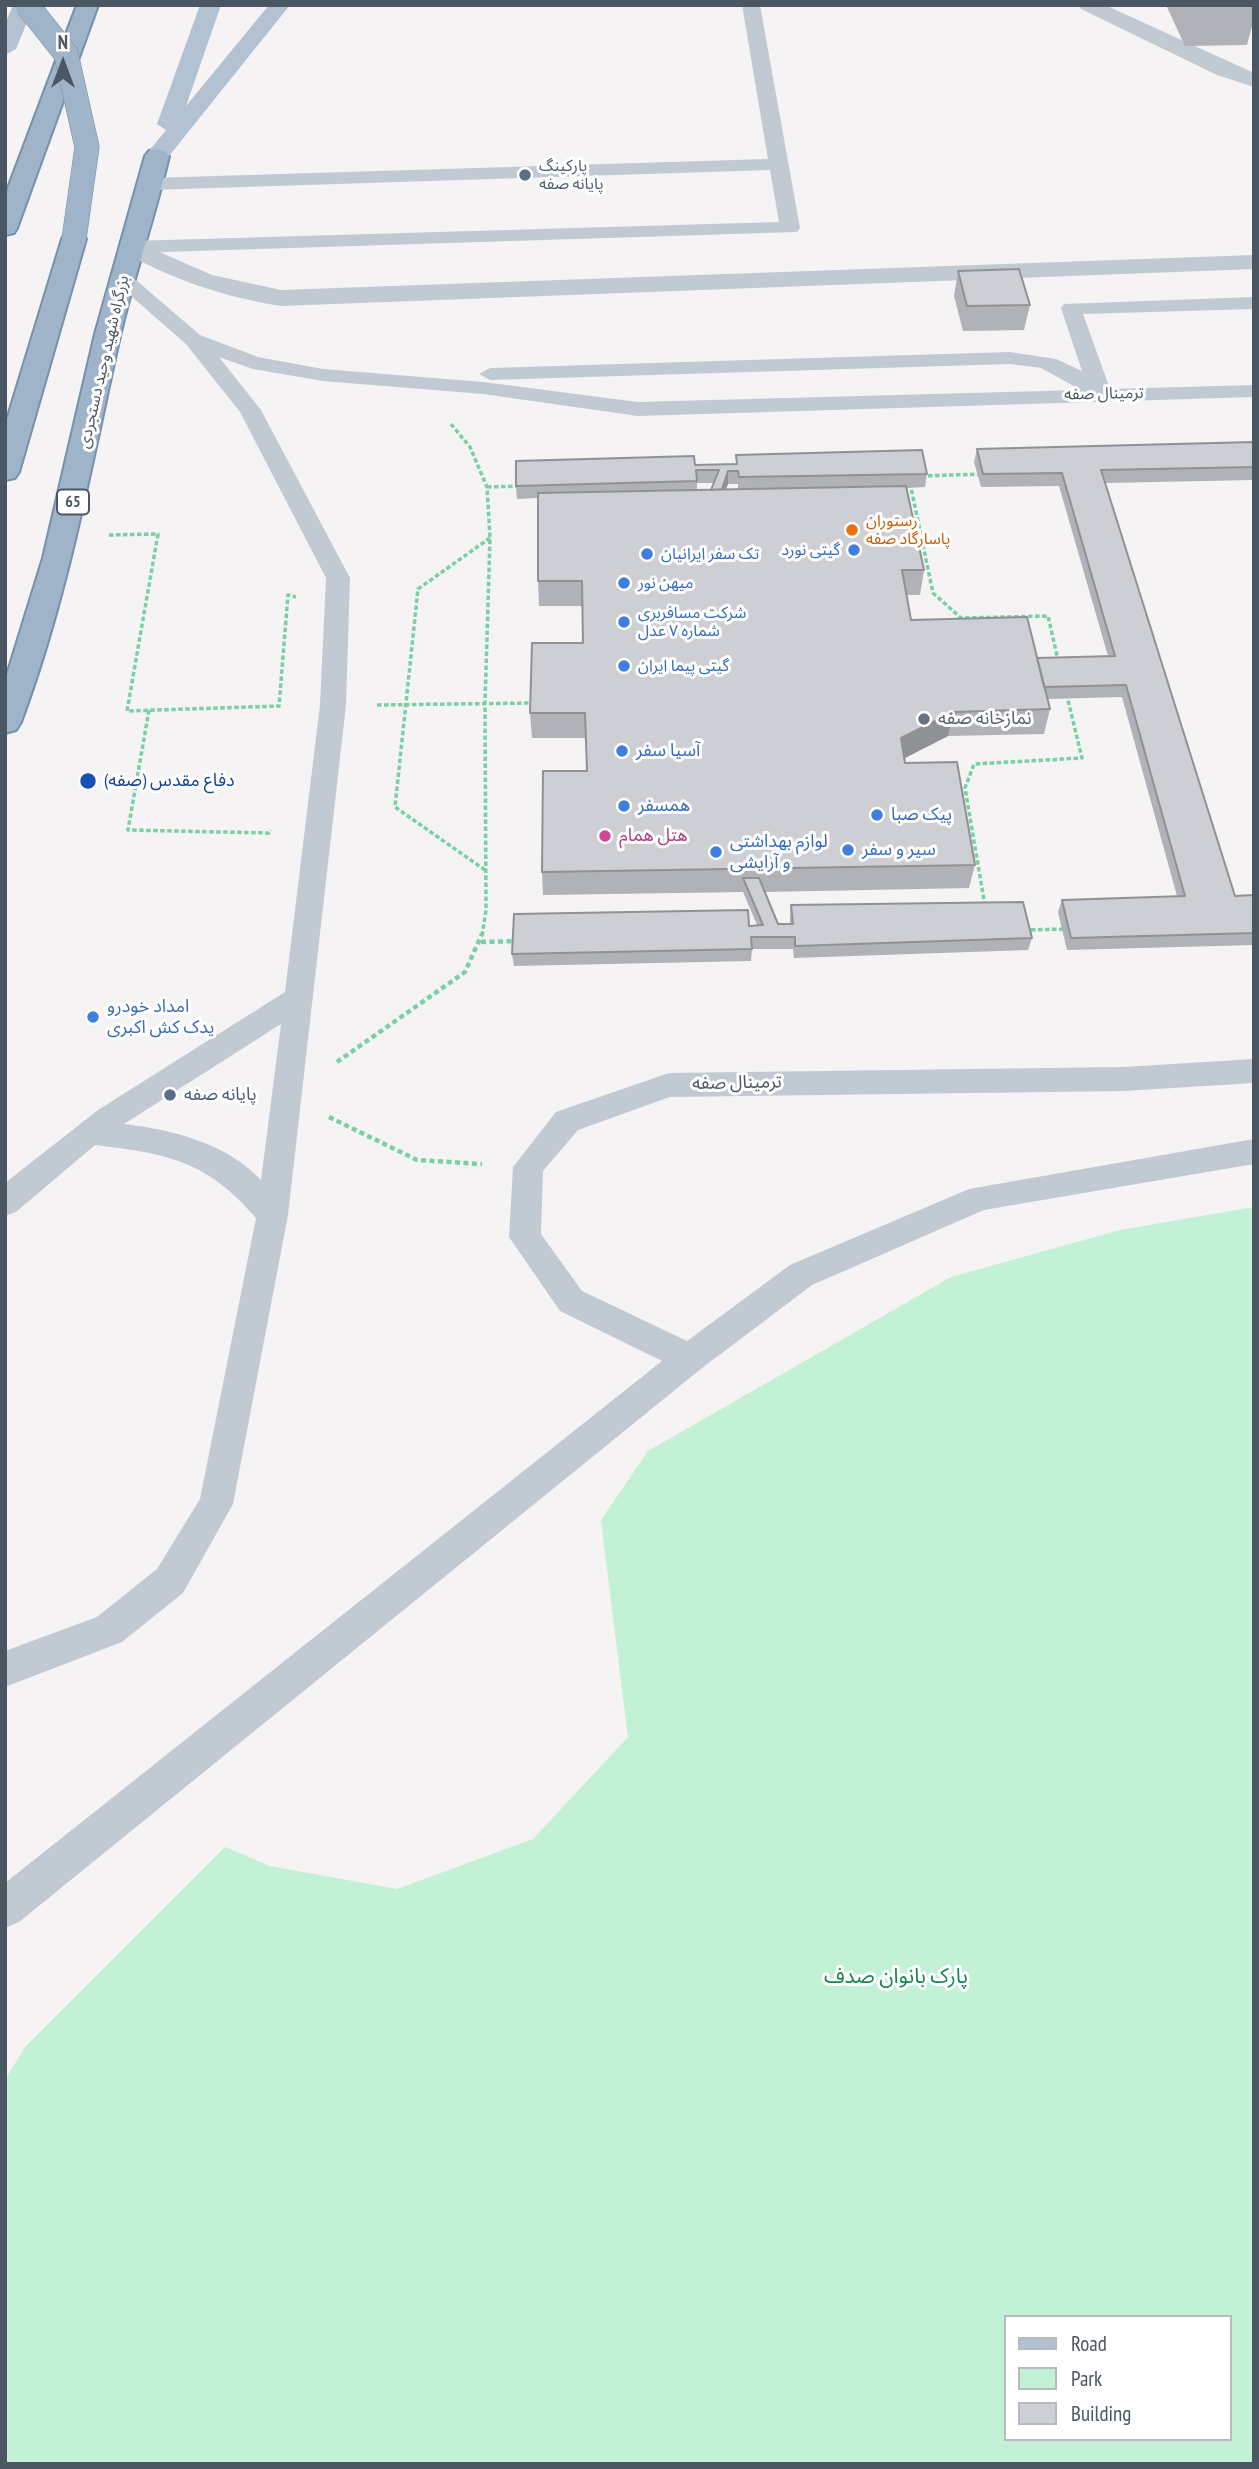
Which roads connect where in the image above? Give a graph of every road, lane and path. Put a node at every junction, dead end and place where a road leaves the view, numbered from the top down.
1 (25, 5) edge
2 (88, 5) edge
3 (211, 5) edge
4 (280, 5) edge
5 (751, 5) edge
6 (1088, 5) edge
7 (5, 49) edge
8 (1254, 80) edge
9 (157, 156) junction
10 (778, 164) junction
11 (151, 184) junction
12 (5, 228) edge
13 (132, 247) junction
14 (1254, 262) edge
15 (122, 278) junction
16 (1254, 303) edge
17 (193, 339) junction
18 (366, 378) junction
19 (419, 382) junction
20 (1254, 391) edge
21 (1101, 394) junction
22 (5, 472) edge
23 (993, 474) edge
24 (527, 486) edge
25 (487, 487) junction
26 (66, 535) junction
27 (489, 538) junction
28 (299, 597) dead end
29 (1060, 668) edge
30 (1066, 694) edge
31 (485, 703) junction
32 (533, 703) edge
33 (333, 705) junction
34 (407, 705) junction
35 (279, 706) junction
36 (291, 706) dead end
37 (149, 710) junction
38 (5, 722) edge
39 (275, 824) dead end
40 (486, 871) junction
41 (987, 918) edge
42 (1072, 929) edge
43 (1017, 930) edge
44 (523, 941) edge
45 (481, 942) junction
46 (299, 998) junction
47 (1254, 1071) edge
48 (287, 1097) junction
49 (91, 1132) junction
50 (1254, 1151) edge
51 (528, 1167) junction
52 (5, 1203) edge
53 (272, 1215) junction
54 (690, 1358) junction
55 (5, 1669) edge
56 (5, 1909) edge

1 - 7 main road
1 - 22 highway, bridge
2 - 12 highway
3 - 9 main road, بزرگراه شهید وحید دستجردی / 65
4 - 9 main road
5 - 10 lane
6 - 8 street
9 - 11 highway, بزرگراه شهید وحید دستجردی / 65
10 - 11 lane
10 - 13 lane
11 - 13 highway, بزرگراه شهید وحید دستجردی / 65
13 - 14 street
13 - 15 highway, بزرگراه شهید وحید دستجردی / 65
15 - 17 lane
15 - 26 highway, بزرگراه شهید وحید دستجردی / 65
16 - 21 lane
17 - 18 lane
17 - 33 lane
18 - 19 lane, ترمینال صفه
18 - 21 lane
19 - 21 lane, ترمینال صفه
19 - 25 path
20 - 21 lane, ترمینال صفه
23 - 29 path
24 - 25 path
25 - 27 path
26 - 37 path
26 - 38 highway, بزرگراه شهید وحید دستجردی / 65
27 - 31 path
27 - 34 path
28 - 35 path
30 - 41 path
31 - 32 path
31 - 34 path
31 - 40 path
33 - 34 path
33 - 46 lane
34 - 40 path
35 - 36 path
35 - 37 path
37 - 39 path
40 - 45 path
42 - 43 path
44 - 45 path
45 - 48 path
46 - 48 lane
46 - 49 lane
47 - 51 lane, ترمینال صفه
48 - 51 path
48 - 53 lane
49 - 52 lane
49 - 53 lane
50 - 54 lane
51 - 54 lane
53 - 55 lane
54 - 56 lane

